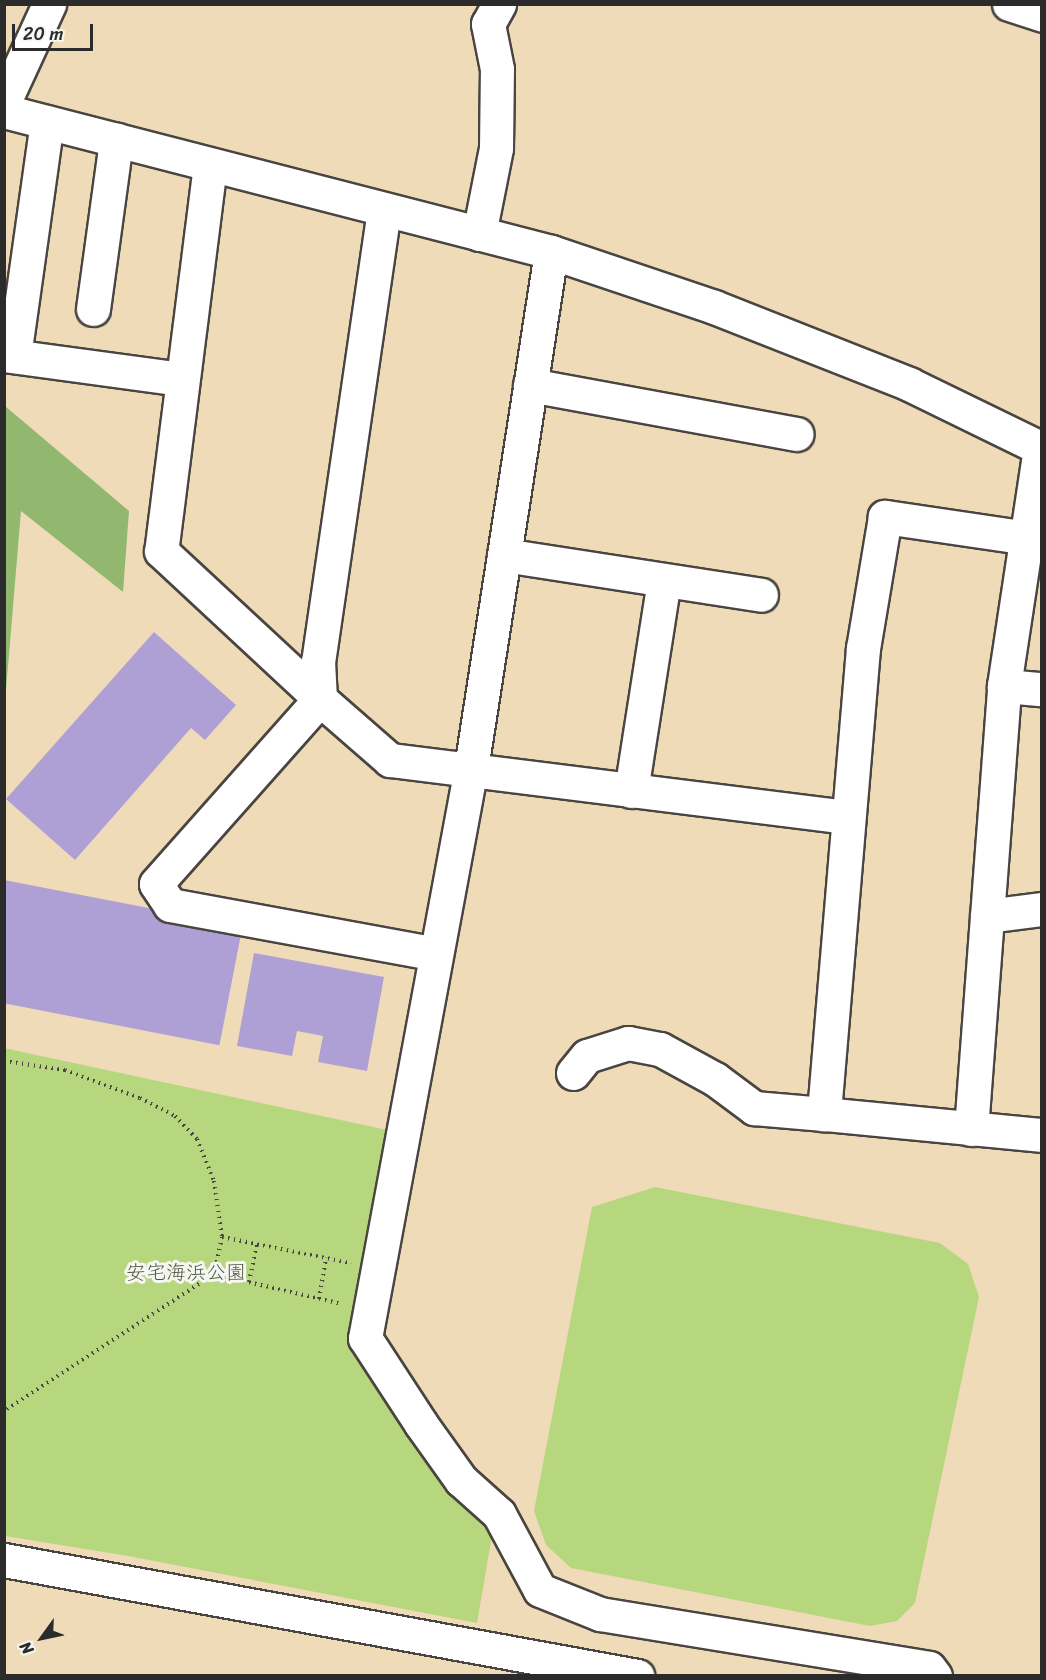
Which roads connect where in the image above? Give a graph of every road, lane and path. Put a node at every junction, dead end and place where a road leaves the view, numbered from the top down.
1 (499, 4) edge
2 (1009, 4) edge
3 (49, 5) edge
4 (1041, 15) edge
5 (4, 102) edge
6 (4, 111) edge
7 (47, 122) junction
8 (116, 140) junction
9 (210, 165) junction
10 (384, 210) junction
11 (479, 234) junction
12 (550, 252) junction
13 (93, 309) dead end
14 (9, 356) edge
15 (182, 379) junction
16 (530, 385) junction
17 (797, 434) dead end
18 (1041, 449) edge
19 (1028, 538) junction
20 (504, 555) junction
21 (664, 581) junction
22 (761, 595) dead end
23 (1004, 686) junction
24 (1041, 689) edge
25 (320, 699) junction
26 (471, 768) junction
27 (631, 791) junction
28 (847, 816) junction
29 (1041, 909) edge
30 (987, 916) junction
31 (436, 954) junction
32 (4, 1061) edge
33 (573, 1073) dead end
34 (824, 1114) junction
35 (971, 1129) junction
36 (1041, 1135) edge
37 (222, 1237) junction
38 (257, 1244) junction
39 (326, 1258) junction
40 (378, 1269) junction
41 (214, 1274) junction
42 (249, 1282) junction
43 (319, 1299) junction
44 (370, 1310) junction
45 (4, 1411) edge
46 (4, 1560) edge
47 (637, 1676) edge
48 (935, 1676) edge

1 - 11 street
2 - 4 street
3 - 5 street
6 - 7 street
7 - 8 street
7 - 14 street
8 - 9 street
8 - 13 street
9 - 10 street
9 - 15 street
10 - 11 street
10 - 25 street
11 - 12 street
12 - 16 street
12 - 18 street
14 - 15 street
15 - 25 street
16 - 17 street
16 - 20 street
18 - 19 street
19 - 23 street
19 - 28 street
20 - 21 street
20 - 26 street
21 - 22 street
21 - 27 street
23 - 24 street
23 - 30 street
25 - 26 street
25 - 31 street
26 - 27 street
26 - 31 street
27 - 28 street
28 - 34 street
29 - 30 street
30 - 35 street
31 - 40 street
32 - 37 path
33 - 34 street
34 - 35 street
35 - 36 street
37 - 38 path
37 - 41 path
38 - 39 path
38 - 42 path
39 - 40 path
39 - 43 path
40 - 44 street
41 - 42 path
41 - 45 path
42 - 43 path
43 - 44 path
44 - 48 street
46 - 47 street

